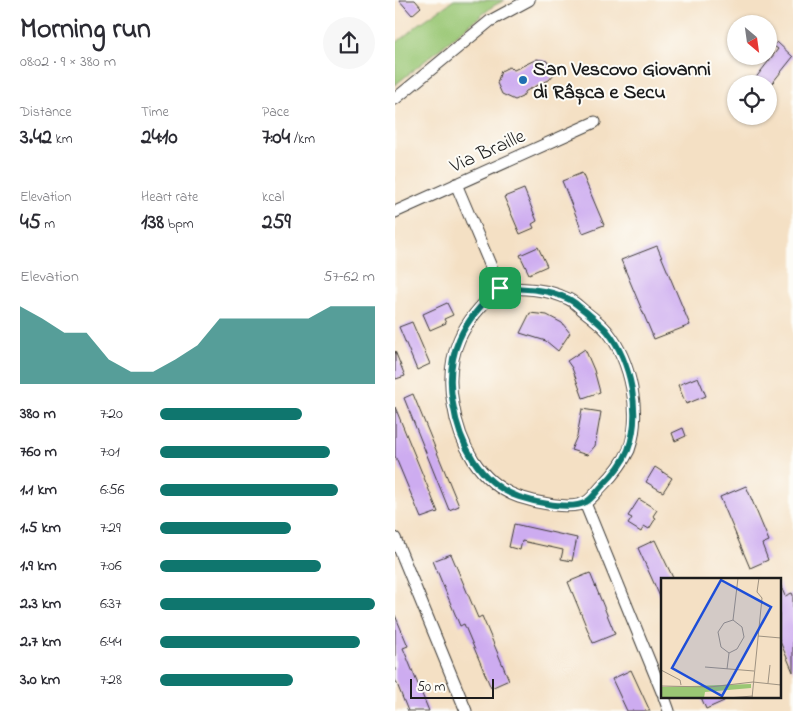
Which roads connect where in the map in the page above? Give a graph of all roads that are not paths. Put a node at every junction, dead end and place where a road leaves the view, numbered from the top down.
1 (529, 0) edge
2 (395, 99) edge
3 (595, 122) dead end
4 (456, 184) junction
5 (395, 212) edge
6 (500, 288) junction
7 (585, 503) junction
8 (395, 538) edge
9 (661, 690) edge
10 (664, 698) edge
11 (466, 711) edge
12 (669, 711) edge

1 - 2 street
3 - 4 street, Via Braille
4 - 5 street, Via Braille
4 - 6 street
6 - 7 street
6 - 7 street
7 - 9 street
8 - 11 street
10 - 12 street

